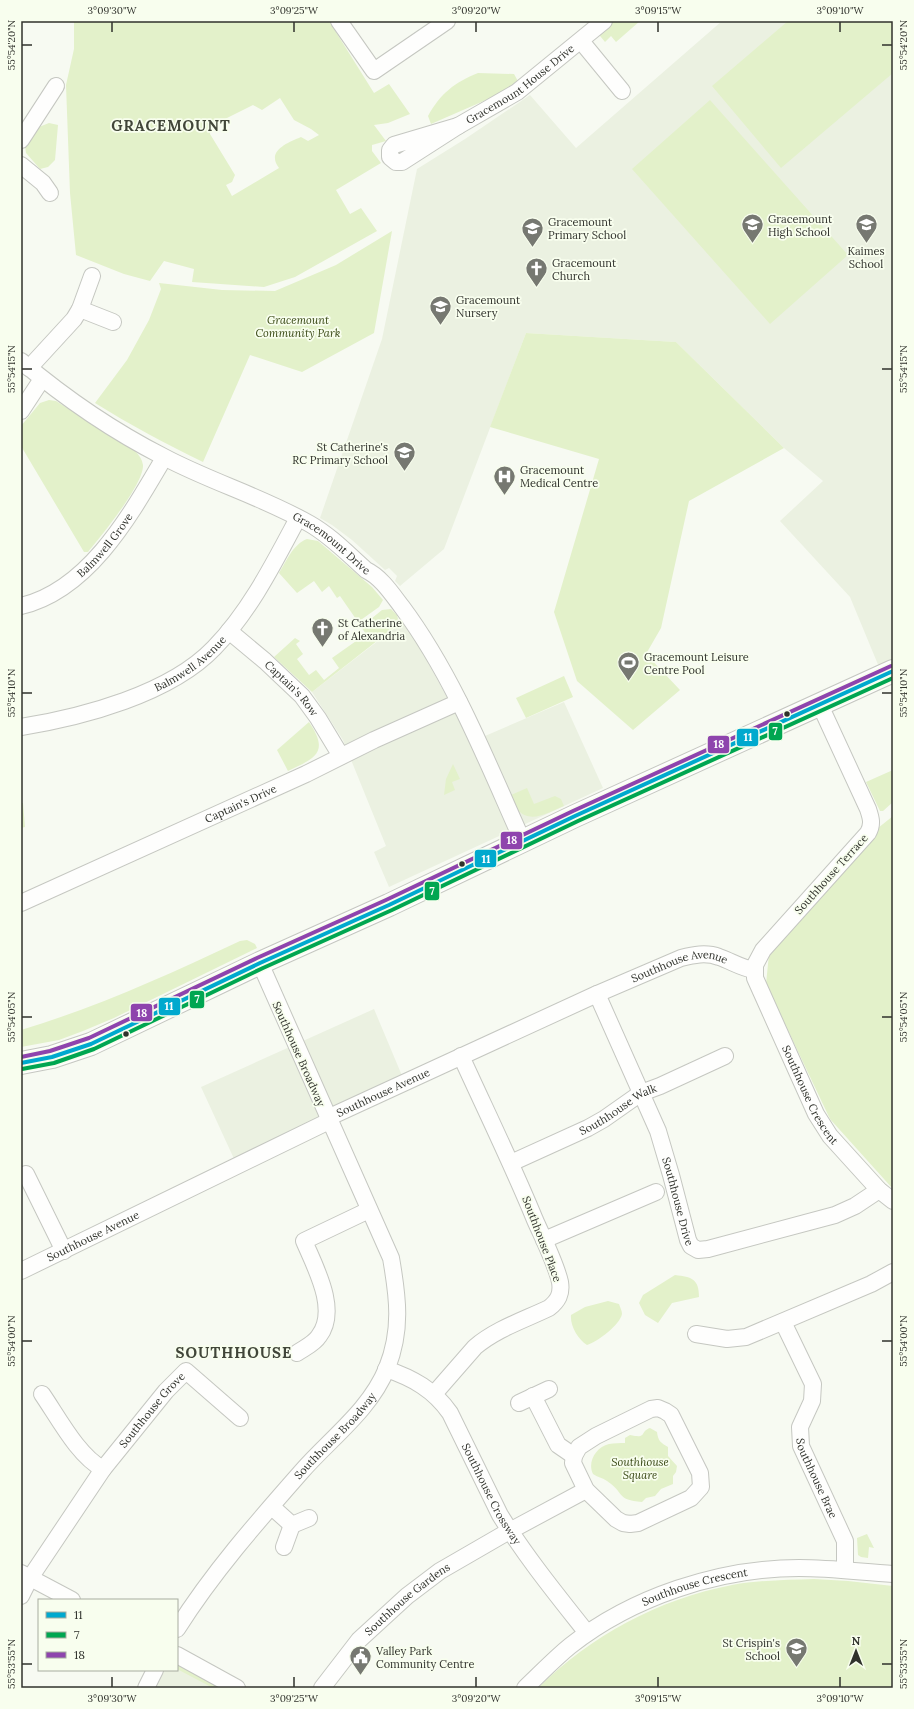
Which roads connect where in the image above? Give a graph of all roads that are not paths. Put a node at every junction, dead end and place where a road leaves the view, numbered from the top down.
1 (339, 21) edge
2 (447, 21) edge
3 (604, 21) edge
4 (581, 41) junction
5 (56, 86) dead end
6 (622, 91) dead end
7 (458, 126) dead end
8 (21, 140) edge
9 (21, 165) edge
10 (50, 193) dead end
11 (92, 276) dead end
12 (80, 310) junction
13 (113, 322) dead end
14 (25, 364) edge
15 (42, 379) junction
16 (21, 411) edge
17 (164, 458) junction
18 (298, 518) junction
19 (21, 606) edge
20 (229, 631) junction
21 (893, 672) edge
22 (459, 702) junction
23 (820, 705) junction
24 (21, 727) edge
25 (341, 756) junction
26 (523, 842) junction
27 (21, 904) edge
28 (260, 963) junction
29 (754, 970) junction
30 (597, 994) junction
31 (461, 1056) junction
32 (725, 1056) dead end
33 (21, 1063) edge
34 (641, 1093) junction
35 (328, 1120) junction
36 (511, 1163) junction
37 (26, 1174) dead end
38 (879, 1190) junction
39 (656, 1192) dead end
40 (893, 1201) edge
41 (369, 1210) junction
42 (544, 1240) junction
43 (64, 1251) junction
44 (21, 1271) edge
45 (893, 1272) edge
46 (783, 1322) junction
47 (696, 1334) dead end
48 (297, 1353) dead end
49 (386, 1368) junction
50 (549, 1389) dead end
51 (42, 1394) dead end
52 (434, 1394) junction
53 (240, 1418) dead end
54 (574, 1456) junction
55 (103, 1469) junction
56 (586, 1490) junction
57 (272, 1507) junction
58 (309, 1518) dead end
59 (292, 1525) junction
60 (510, 1531) junction
61 (284, 1547) dead end
62 (845, 1569) junction
63 (893, 1574) edge
64 (26, 1575) edge
65 (21, 1596) edge
66 (70, 1599) edge
67 (178, 1628) edge
68 (587, 1633) junction
69 (178, 1656) edge
70 (154, 1671) edge
71 (146, 1688) edge
72 (237, 1688) edge
73 (322, 1688) edge
74 (525, 1688) edge

1 - 2 street
3 - 4 street, Gracemount House Drive
4 - 6 street, Gracemount House Drive
4 - 7 street, Gracemount House Drive
5 - 8 street
9 - 10 street
11 - 12 street
12 - 13 street
12 - 14 street
14 - 15 street, Gracemount Drive
15 - 16 street
15 - 17 street, Gracemount Drive
17 - 18 street, Gracemount Drive
17 - 19 street, Balmwell Grove
18 - 20 street, Balmwell Avenue
18 - 22 street, Gracemount Drive
20 - 24 street, Balmwell Avenue
20 - 25 street, Captain's Row
21 - 23 main road
22 - 25 street, Captain's Drive
22 - 26 street, Gracemount Drive
23 - 26 main road
23 - 29 street, Southhouse Terrace
25 - 27 street, Captain's Drive
26 - 28 main road
28 - 33 main road
28 - 35 street, Southhouse Broadway
29 - 30 street, Southhouse Avenue
29 - 38 street, Southhouse Crescent
30 - 31 street, Southhouse Avenue
30 - 34 street, Southhouse Drive
31 - 35 street, Southhouse Avenue
31 - 36 street, Southhouse Place
32 - 34 street, Southhouse Walk
34 - 36 street, Southhouse Walk
34 - 38 street, Southhouse Drive
35 - 41 street, Southhouse Broadway
35 - 43 street, Southhouse Avenue
36 - 42 street, Southhouse Place
37 - 43 street
38 - 40 street, Southhouse Crescent
39 - 42 street
41 - 48 street
41 - 49 street, Southhouse Broadway
42 - 52 street, Southhouse Place
43 - 44 street, Southhouse Avenue
45 - 46 street
46 - 47 street
46 - 62 street, Southhouse Brae
49 - 52 street, Southhouse Crossway
49 - 57 street, Southhouse Broadway
50 - 54 street
51 - 55 street
52 - 60 street, Southhouse Crossway
53 - 55 street, Southhouse Grove
54 - 56 street
54 - 56 street
55 - 64 street, Southhouse Grove
56 - 60 street
57 - 59 street
57 - 67 street, Southhouse Broadway
58 - 59 street
59 - 61 street
60 - 68 street, Southhouse Crossway
60 - 73 street, Southhouse Gardens
62 - 63 street, Southhouse Crescent
62 - 68 street, Southhouse Crescent
64 - 65 street, Southhouse Grove
64 - 66 street
68 - 74 street, Southhouse Crescent
69 - 72 street
70 - 71 street

